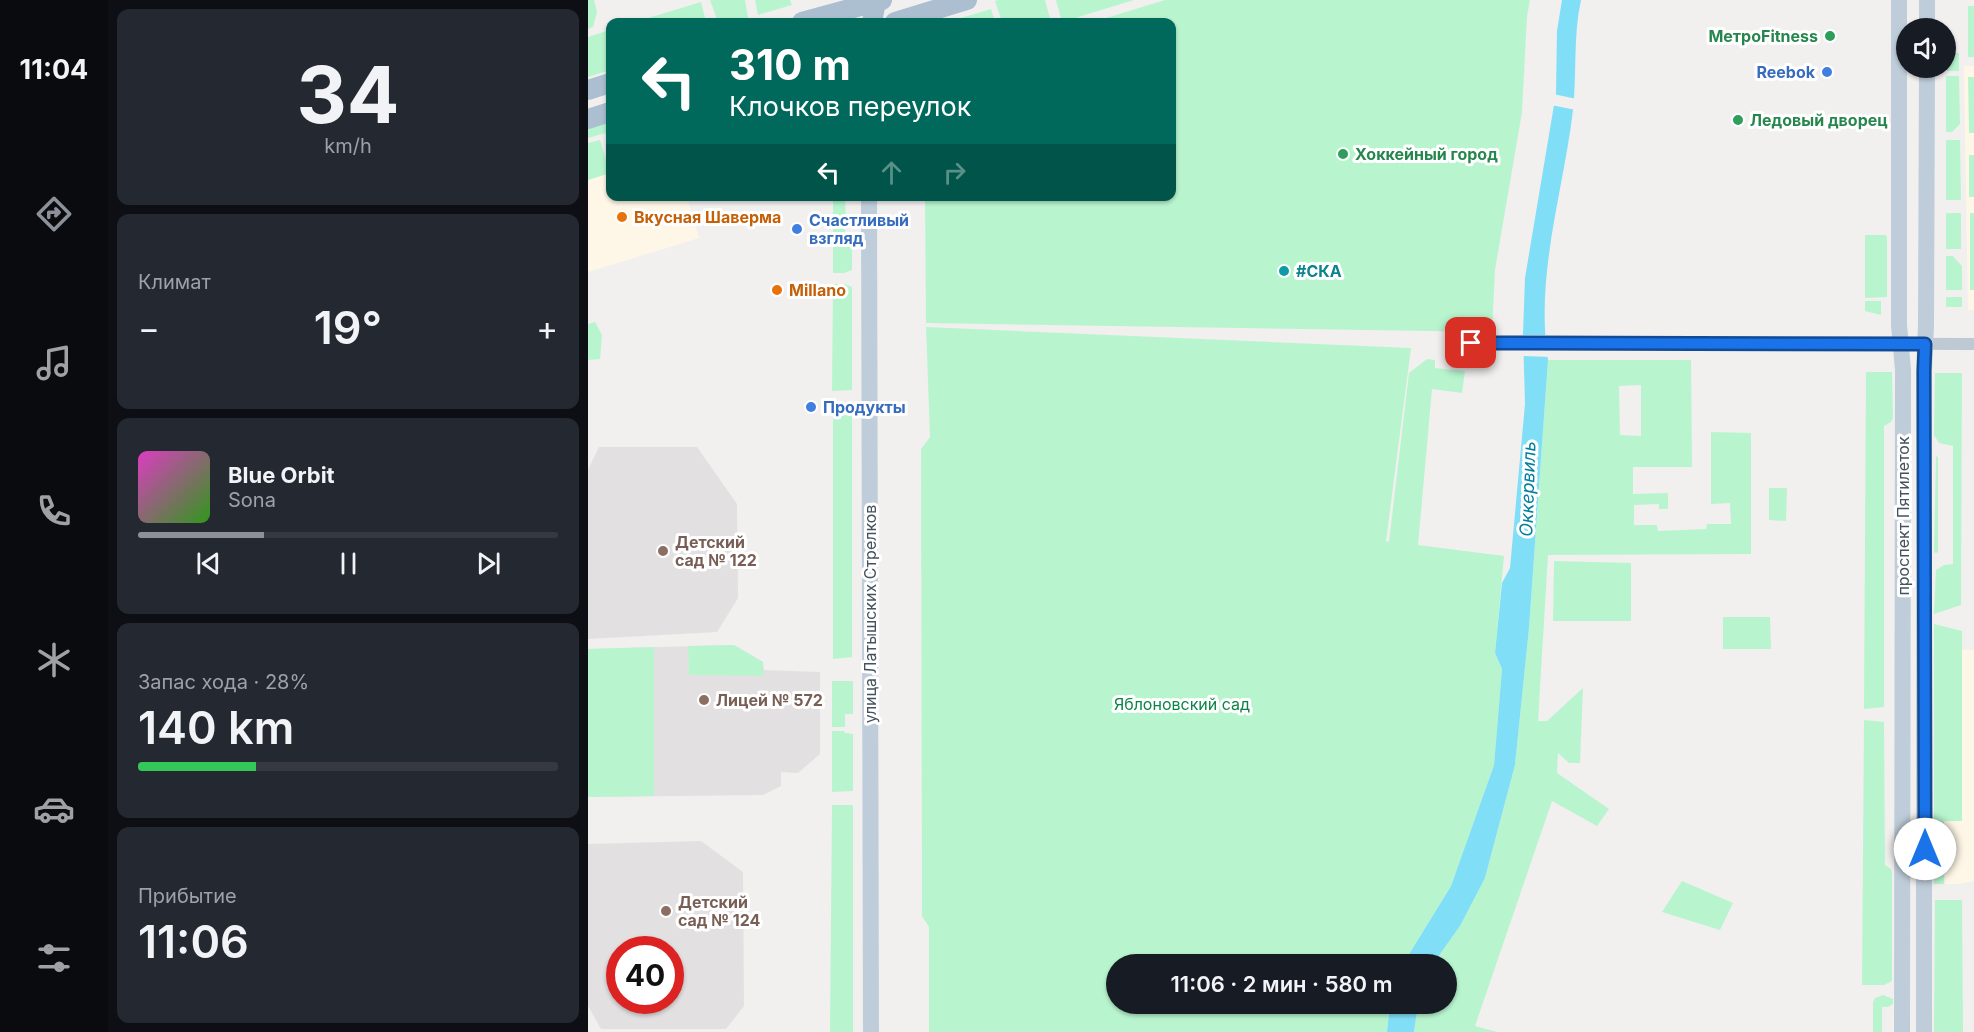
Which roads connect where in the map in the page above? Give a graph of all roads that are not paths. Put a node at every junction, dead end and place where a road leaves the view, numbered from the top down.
1 (967, 0) edge
2 (1899, 0) edge
3 (1927, 0) edge
4 (870, 5) edge
5 (818, 18) edge
6 (908, 18) edge
7 (1927, 18) edge
8 (1927, 78) edge
9 (606, 84) edge
10 (588, 90) edge
11 (606, 113) edge
12 (588, 119) edge
13 (860, 201) edge
14 (869, 201) edge
15 (1471, 343) dead end
16 (1901, 344) junction
17 (1925, 344) junction
18 (1974, 344) edge
19 (862, 1032) edge
20 (871, 1032) edge
21 (1902, 1032) edge
22 (1924, 1032) edge

1 - 6 main road
2 - 16 street, проспект Пятилеток
3 - 7 street
4 - 5 main road
8 - 17 street, проспект Пятилеток
9 - 10 main road
11 - 12 main road
13 - 19 street, улица Латышских Стрелков
14 - 20 street, улица Латышских Стрелков
15 - 16 street
16 - 17 street
16 - 21 street, проспект Пятилеток
17 - 18 street
17 - 22 street, проспект Пятилеток

